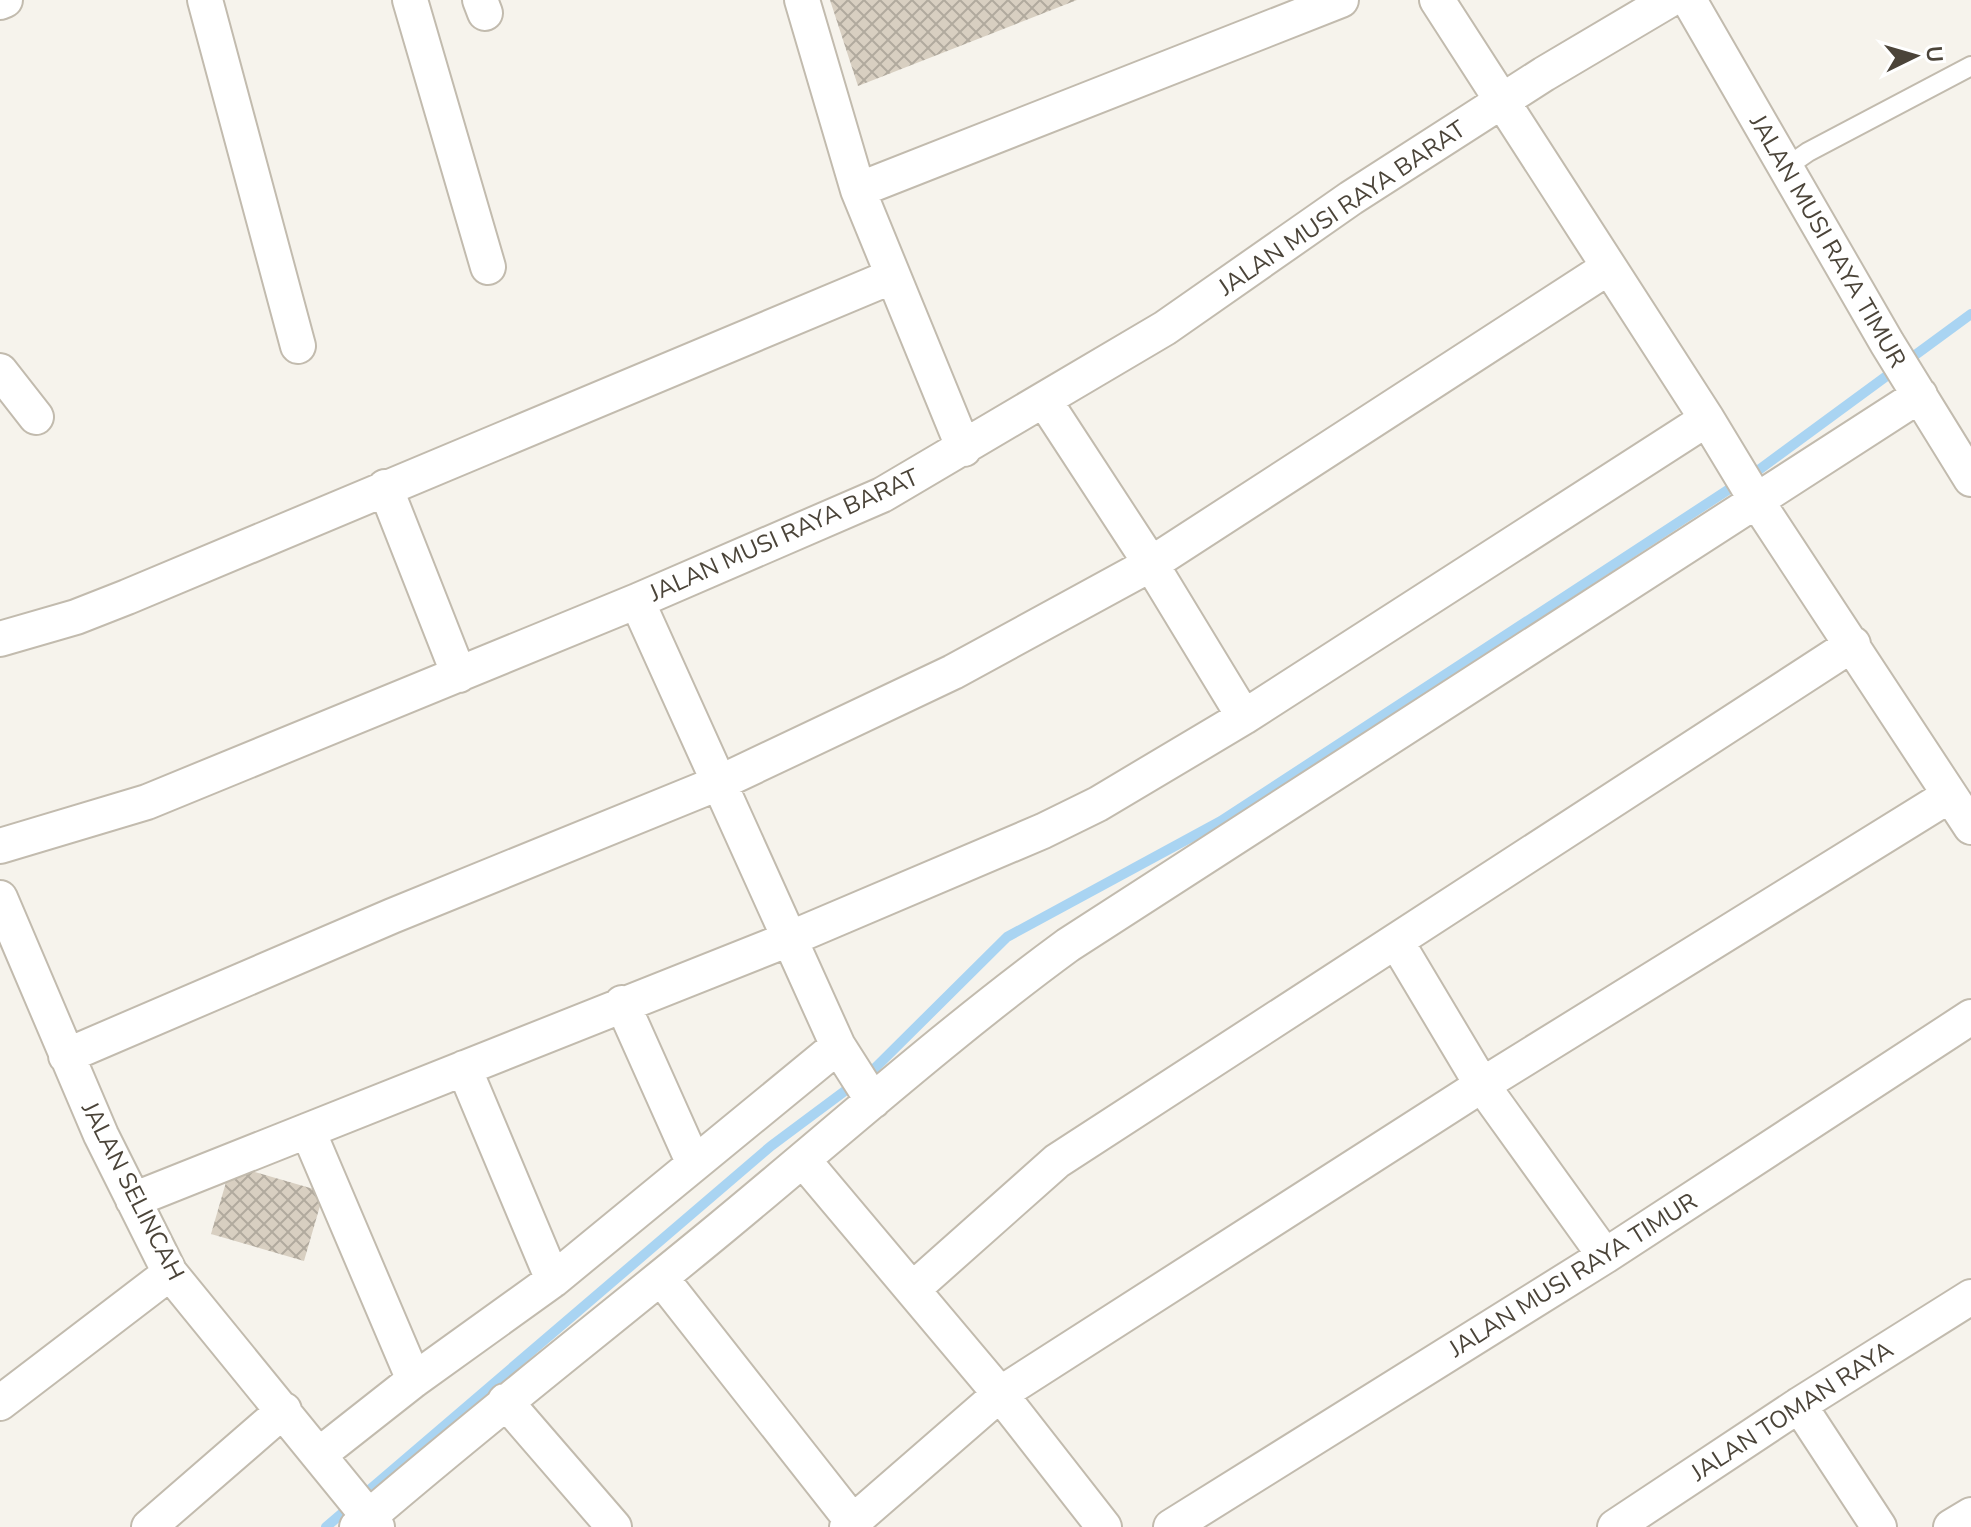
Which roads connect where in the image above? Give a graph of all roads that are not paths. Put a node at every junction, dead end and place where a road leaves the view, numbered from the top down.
1 (205, 0) edge
2 (410, 0) edge
3 (802, 0) edge
4 (1341, 0) edge
5 (1437, 0) edge
6 (1669, 0) edge
7 (1689, 0) edge
8 (1971, 66) edge
9 (1502, 101) junction
10 (1785, 168) junction
11 (858, 190) junction
12 (488, 267) dead end
13 (1609, 267) junction
14 (893, 276) junction
15 (298, 346) dead end
16 (0, 371) edge
17 (1918, 392) junction
18 (1044, 400) junction
19 (36, 417) dead end
20 (1707, 419) junction
21 (964, 449) junction
22 (1971, 479) edge
23 (385, 487) junction
24 (1754, 497) junction
25 (1151, 564) junction
26 (637, 601) junction
27 (0, 639) edge
28 (1853, 644) junction
29 (459, 675) junction
30 (1244, 717) junction
31 (721, 782) junction
32 (1950, 795) junction
33 (1971, 827) edge
34 (0, 846) edge
35 (0, 898) edge
36 (789, 939) junction
37 (1396, 941) junction
38 (622, 1003) junction
39 (1971, 1017) edge
40 (66, 1056) junction
41 (464, 1068) junction
42 (856, 1075) junction
43 (1482, 1085) junction
44 (308, 1131) junction
45 (803, 1160) junction
46 (694, 1164) junction
47 (133, 1200) junction
48 (1605, 1256) junction
49 (170, 1273) junction
50 (661, 1278) junction
51 (553, 1280) junction
52 (913, 1289) junction
53 (1971, 1297) edge
54 (414, 1380) junction
55 (2, 1394) edge
56 (1000, 1394) junction
57 (505, 1401) junction
58 (1799, 1405) junction
59 (284, 1410) junction
60 (326, 1462) junction
61 (1971, 1515) edge
62 (366, 1519) edge
63 (850, 1524) edge
64 (149, 1527) edge
65 (614, 1527) edge
66 (1104, 1527) edge
67 (1171, 1527) edge
68 (1615, 1527) edge
69 (1879, 1527) edge
70 (1951, 1527) edge

1 - 15 street
2 - 12 street
3 - 11 street
4 - 11 street
5 - 9 street
6 - 9 street, JALAN MUSI RAYA BARAT
7 - 10 street, JALAN MUSI RAYA TIMUR
8 - 10 lane
9 - 13 street
9 - 18 street, JALAN MUSI RAYA BARAT
10 - 17 street, JALAN MUSI RAYA TIMUR
11 - 14 street
13 - 20 street
13 - 25 street
14 - 21 street
14 - 23 street
16 - 19 street
17 - 22 street, JALAN MUSI RAYA TIMUR
17 - 24 street
18 - 21 street, JALAN MUSI RAYA BARAT
18 - 25 street
20 - 24 street
20 - 30 street
21 - 26 street, JALAN MUSI RAYA BARAT
23 - 27 street
23 - 29 street
24 - 28 street
24 - 42 street
25 - 30 street
25 - 31 street
26 - 29 street, JALAN MUSI RAYA BARAT
26 - 31 street
28 - 32 street
28 - 37 street
29 - 34 street, JALAN MUSI RAYA BARAT
30 - 36 street
31 - 36 street
31 - 40 street
32 - 33 street
32 - 43 street
35 - 40 street, JALAN SELINCAH
36 - 38 street
36 - 42 street
37 - 43 street
37 - 52 street
38 - 41 street
38 - 46 street
39 - 48 street, JALAN MUSI RAYA TIMUR
40 - 47 street, JALAN SELINCAH
41 - 44 street
41 - 51 street
42 - 45 street
42 - 46 street
43 - 48 street
43 - 56 street
44 - 47 street
44 - 54 street
45 - 50 street
45 - 52 street
46 - 51 street
47 - 49 street, JALAN SELINCAH
48 - 67 street, JALAN MUSI RAYA TIMUR
49 - 55 street
49 - 59 street, JALAN SELINCAH
50 - 57 street
50 - 63 street
51 - 54 street
52 - 56 street
53 - 58 street, JALAN TOMAN RAYA
54 - 60 street
56 - 63 street
56 - 66 street
57 - 62 street
57 - 65 street
58 - 68 street, JALAN TOMAN RAYA
58 - 69 street
59 - 60 street, JALAN SELINCAH
59 - 64 street
60 - 62 street, JALAN SELINCAH
61 - 70 street

